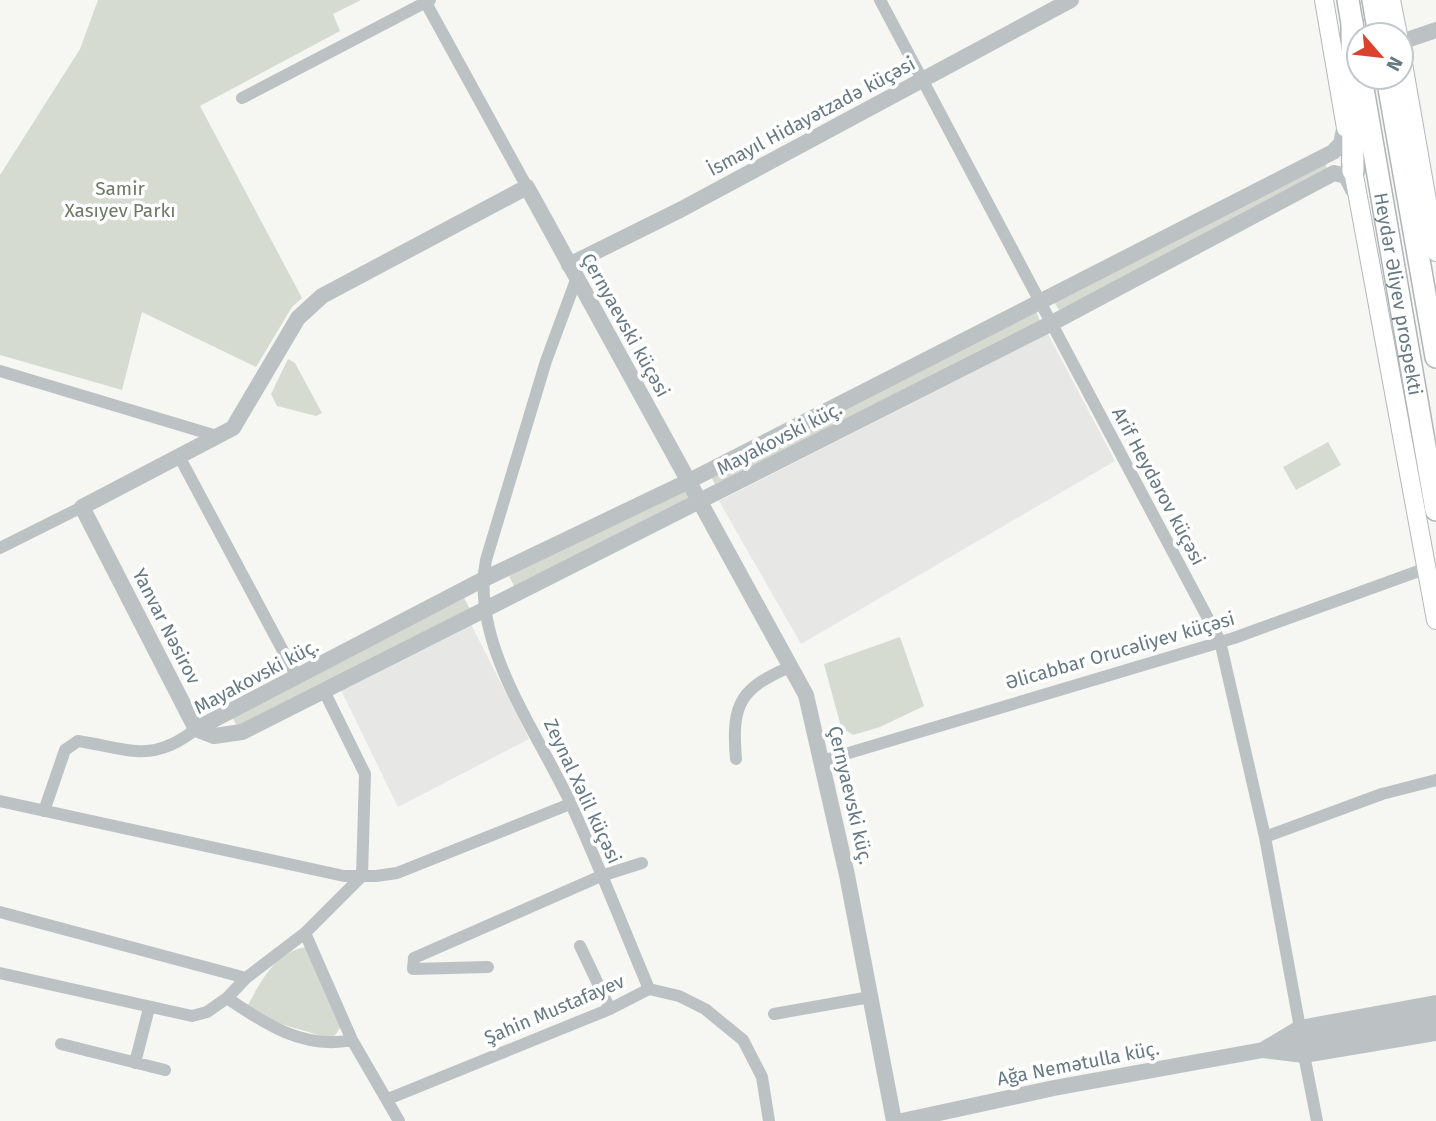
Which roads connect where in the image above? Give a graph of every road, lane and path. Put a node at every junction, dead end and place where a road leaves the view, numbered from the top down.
1 (880, 0) edge
2 (1071, 0) edge
3 (1324, 0) edge
4 (1348, 0) edge
5 (1373, 0) edge
6 (1391, 0) edge
7 (428, 1) edge
8 (1352, 21) edge
9 (1377, 21) edge
10 (1395, 21) edge
11 (1436, 30) edge
12 (1415, 37) edge
13 (924, 80) junction
14 (1352, 91) edge
15 (1363, 91) edge
16 (1389, 91) edge
17 (1408, 91) edge
18 (242, 98) dead end
19 (1345, 125) junction
20 (1353, 171) junction
21 (527, 187) junction
22 (1361, 210) junction
23 (1436, 252) edge
24 (569, 265) junction
25 (576, 280) junction
26 (1041, 302) junction
27 (1052, 323) junction
28 (1436, 357) edge
29 (0, 371) edge
30 (220, 437) junction
31 (180, 458) junction
32 (689, 481) junction
33 (700, 503) junction
34 (82, 508) junction
35 (1436, 510) edge
36 (0, 548) edge
37 (1427, 568) junction
38 (482, 580) junction
39 (484, 609) junction
40 (1436, 621) edge
41 (1220, 641) junction
42 (792, 666) junction
43 (297, 677) junction
44 (324, 691) junction
45 (196, 729) junction
46 (736, 759) dead end
47 (822, 761) junction
48 (1436, 780) edge
49 (0, 801) edge
50 (570, 804) junction
51 (44, 811) junction
52 (1265, 837) junction
53 (642, 863) dead end
54 (362, 876) junction
55 (601, 876) junction
56 (0, 912) edge
57 (305, 933) junction
58 (580, 946) dead end
59 (488, 967) dead end
60 (0, 973) edge
61 (246, 978) junction
62 (649, 989) junction
63 (870, 997) junction
64 (227, 998) junction
65 (1436, 1003) edge
66 (149, 1008) junction
67 (610, 1009) junction
68 (774, 1014) dead end
69 (1436, 1018) edge
70 (1300, 1028) junction
71 (1436, 1033) edge
72 (352, 1040) junction
73 (61, 1044) dead end
74 (1263, 1050) junction
75 (1304, 1055) junction
76 (135, 1063) junction
77 (165, 1070) dead end
78 (388, 1099) junction
79 (399, 1121) edge
80 (769, 1121) edge
81 (894, 1121) edge
82 (902, 1121) edge
83 (1317, 1121) edge

1 - 13 street, Arif Heydərov küçəsi
2 - 13 street, İsmayıl Hidayətzadə küçəsi
3 - 19 main road
4 - 8 highway
5 - 9 highway
6 - 10 main road
7 - 18 street
7 - 21 street
11 - 12 street
13 - 24 street, İsmayıl Hidayətzadə küçəsi
13 - 26 street, Arif Heydərov küçəsi
14 - 20 highway
15 - 35 highway, Heydər Əliyev prospekti
16 - 28 highway, Heydər Əliyev prospekti
17 - 23 main road
19 - 20 main road
19 - 26 street, Mayakovski küç.
20 - 22 main road
21 - 24 street, Çernyaevski küçəsi
21 - 30 street
22 - 27 street, Mayakovski küç.
22 - 37 main road
24 - 25 street, Çernyaevski küçəsi
25 - 32 street, Çernyaevski küçəsi
25 - 38 street
26 - 27 street, Arif Heydərov küçəsi
26 - 32 street, Mayakovski küç.
27 - 33 street, Mayakovski küç.
27 - 41 street, Arif Heydərov küçəsi
29 - 30 street
30 - 31 street
31 - 34 street
31 - 43 street
32 - 33 street, Çernyaevski küçəsi
32 - 38 street, Mayakovski küç.
33 - 39 street, Mayakovski küç.
33 - 42 street, Çernyaevski küç.
34 - 36 street
34 - 45 street, Yanvar Nəsirov
37 - 40 main road
37 - 41 street, Əlicabbar Orucəliyev küçəsi
38 - 39 street, Zeynal Xəlil küçəsi
38 - 43 street, Mayakovski küç.
39 - 44 street, Mayakovski küç.
39 - 50 street, Zeynal Xəlil küçəsi
41 - 47 street, Əlicabbar Orucəliyev küçəsi
41 - 52 street, Arif Heydərov küçəsi
42 - 46 street
42 - 47 street, Çernyaevski küç.
43 - 45 street, Mayakovski küç.
44 - 45 street, Mayakovski küç.
44 - 54 street
45 - 51 street
47 - 63 street, Çernyaevski küç.
48 - 52 street
49 - 51 street
50 - 54 street
50 - 55 street, Zeynal Xəlil küçəsi
51 - 54 street
52 - 70 street, Arif Heydərov küçəsi
53 - 55 street
54 - 57 street
55 - 59 street
55 - 62 street, Zeynal Xəlil küçəsi
56 - 61 street
57 - 61 street
57 - 72 street
58 - 67 street
60 - 66 street
61 - 64 street
62 - 67 street, Şahin Mustafayev
62 - 80 street, Şahin Mustafayev
63 - 68 street
63 - 81 street, Çernyaevski küç.
64 - 66 street
64 - 72 street
65 - 70 street
66 - 76 street
67 - 78 street, Şahin Mustafayev
69 - 74 street
70 - 74 street, Ağa Nemətulla küç.
71 - 75 street, Ağa Nemətulla küç.
72 - 78 street
73 - 76 street
74 - 75 street, Ağa Nemətulla küç.
74 - 82 street, Ağa Nemətulla küç.
75 - 83 street
76 - 77 street
78 - 79 street

